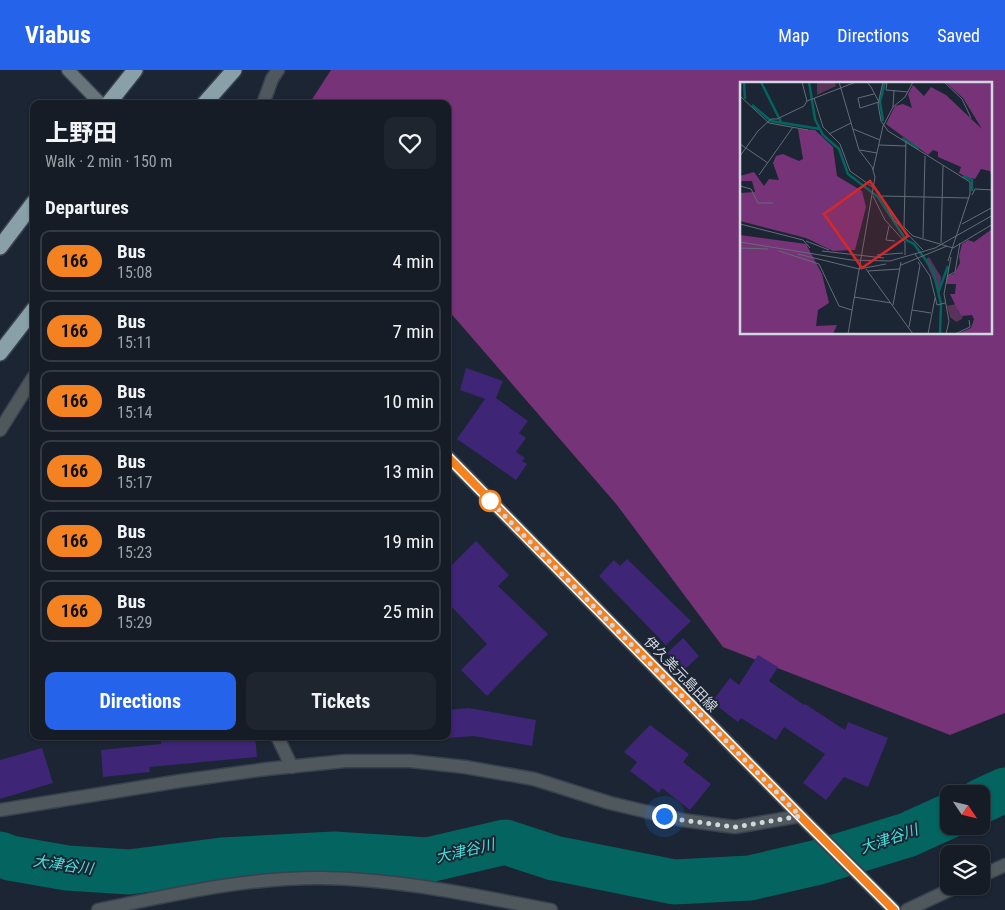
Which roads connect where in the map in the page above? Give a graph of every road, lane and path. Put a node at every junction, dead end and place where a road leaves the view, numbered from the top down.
1 (68, 70) edge
2 (135, 70) edge
3 (234, 70) edge
4 (278, 70) edge
5 (97, 100) edge
6 (111, 100) edge
7 (208, 100) edge
8 (264, 100) edge
9 (30, 207) edge
10 (0, 247) edge
11 (30, 314) edge
12 (0, 353) edge
13 (30, 382) edge
14 (0, 430) edge
15 (451, 460) edge
16 (280, 740) edge
17 (292, 767) junction
18 (0, 810) edge
19 (804, 820) junction
20 (1005, 865) edge
21 (990, 872) edge
22 (940, 894) edge
23 (893, 909) edge
24 (98, 910) edge
25 (551, 910) edge
26 (907, 910) edge

1 - 5 main road
2 - 6 highway
3 - 7 highway
4 - 8 street
9 - 10 highway
11 - 12 highway
13 - 14 street
15 - 19 main road, 伊久美元島田線
16 - 17 street
17 - 18 street
17 - 19 street
19 - 23 main road, 伊久美元島田線
20 - 21 street
22 - 26 street
24 - 25 street

